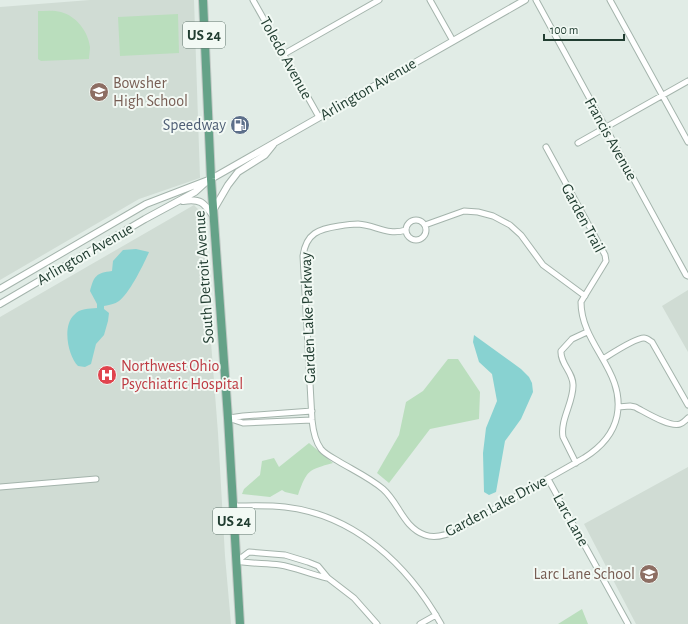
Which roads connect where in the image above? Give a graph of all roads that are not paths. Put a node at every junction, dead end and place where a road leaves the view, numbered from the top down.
1 (203, 0) edge
2 (379, 0) edge
3 (430, 0) edge
4 (525, 0) edge
5 (536, 0) edge
6 (610, 0) edge
7 (255, 1) edge
8 (453, 41) junction
9 (284, 54) junction
10 (688, 81) edge
11 (662, 96) junction
12 (319, 117) junction
13 (605, 128) junction
14 (277, 141) junction
15 (688, 142) edge
16 (578, 143) dead end
17 (546, 147) dead end
18 (211, 179) junction
19 (177, 202) junction
20 (213, 213) junction
21 (425, 225) junction
22 (406, 230) junction
23 (688, 276) edge
24 (0, 289) edge
25 (585, 296) junction
26 (0, 304) edge
27 (587, 332) junction
28 (603, 359) junction
29 (688, 405) edge
30 (618, 407) junction
31 (312, 411) junction
32 (228, 418) junction
33 (688, 418) edge
34 (312, 420) junction
35 (576, 463) junction
36 (96, 479) dead end
37 (548, 479) junction
38 (0, 487) edge
39 (233, 506) junction
40 (237, 561) junction
41 (328, 578) junction
42 (436, 615) junction
43 (240, 624) edge
44 (377, 624) edge
45 (420, 624) edge
46 (441, 624) edge
47 (628, 624) edge

1 - 18 main road, South Detroit Avenue / US 24
2 - 9 street
3 - 8 street
4 - 8 street, Arlington Avenue
5 - 13 street, Francis Avenue
6 - 11 street
7 - 9 street, Toledo Avenue
8 - 12 street, Arlington Avenue
9 - 12 street, Toledo Avenue
10 - 11 street
11 - 13 street
11 - 15 street
12 - 14 street, Arlington Avenue
13 - 16 street
13 - 23 street, Francis Avenue
14 - 18 street, Arlington Avenue
14 - 20 street
17 - 25 street, Garden Trail
18 - 19 street, Arlington Avenue
18 - 20 main road, South Detroit Avenue / US 24
18 - 24 street, Arlington Avenue
19 - 20 street
19 - 26 street, Arlington Avenue
20 - 32 main road, South Detroit Avenue / US 24
21 - 22 street
21 - 22 street
21 - 25 street
22 - 31 street, Garden Lake Parkway
25 - 27 street, Garden Trail
27 - 28 street, Garden Trail
27 - 35 street
28 - 29 street
28 - 30 street, Garden Lake Drive
30 - 33 street
30 - 35 street, Garden Lake Drive
31 - 32 street
31 - 34 street, Garden Lake Parkway
32 - 34 street
32 - 39 main road, South Detroit Avenue / US 24
34 - 37 street, Garden Lake Drive
35 - 37 street, Garden Lake Drive
36 - 38 street
37 - 47 street, Larc Lane
39 - 40 main road, South Detroit Avenue / US 24
39 - 42 street
40 - 41 street
40 - 41 street
40 - 43 main road, South Detroit Avenue / US 24
41 - 44 street
42 - 45 street
42 - 46 street

